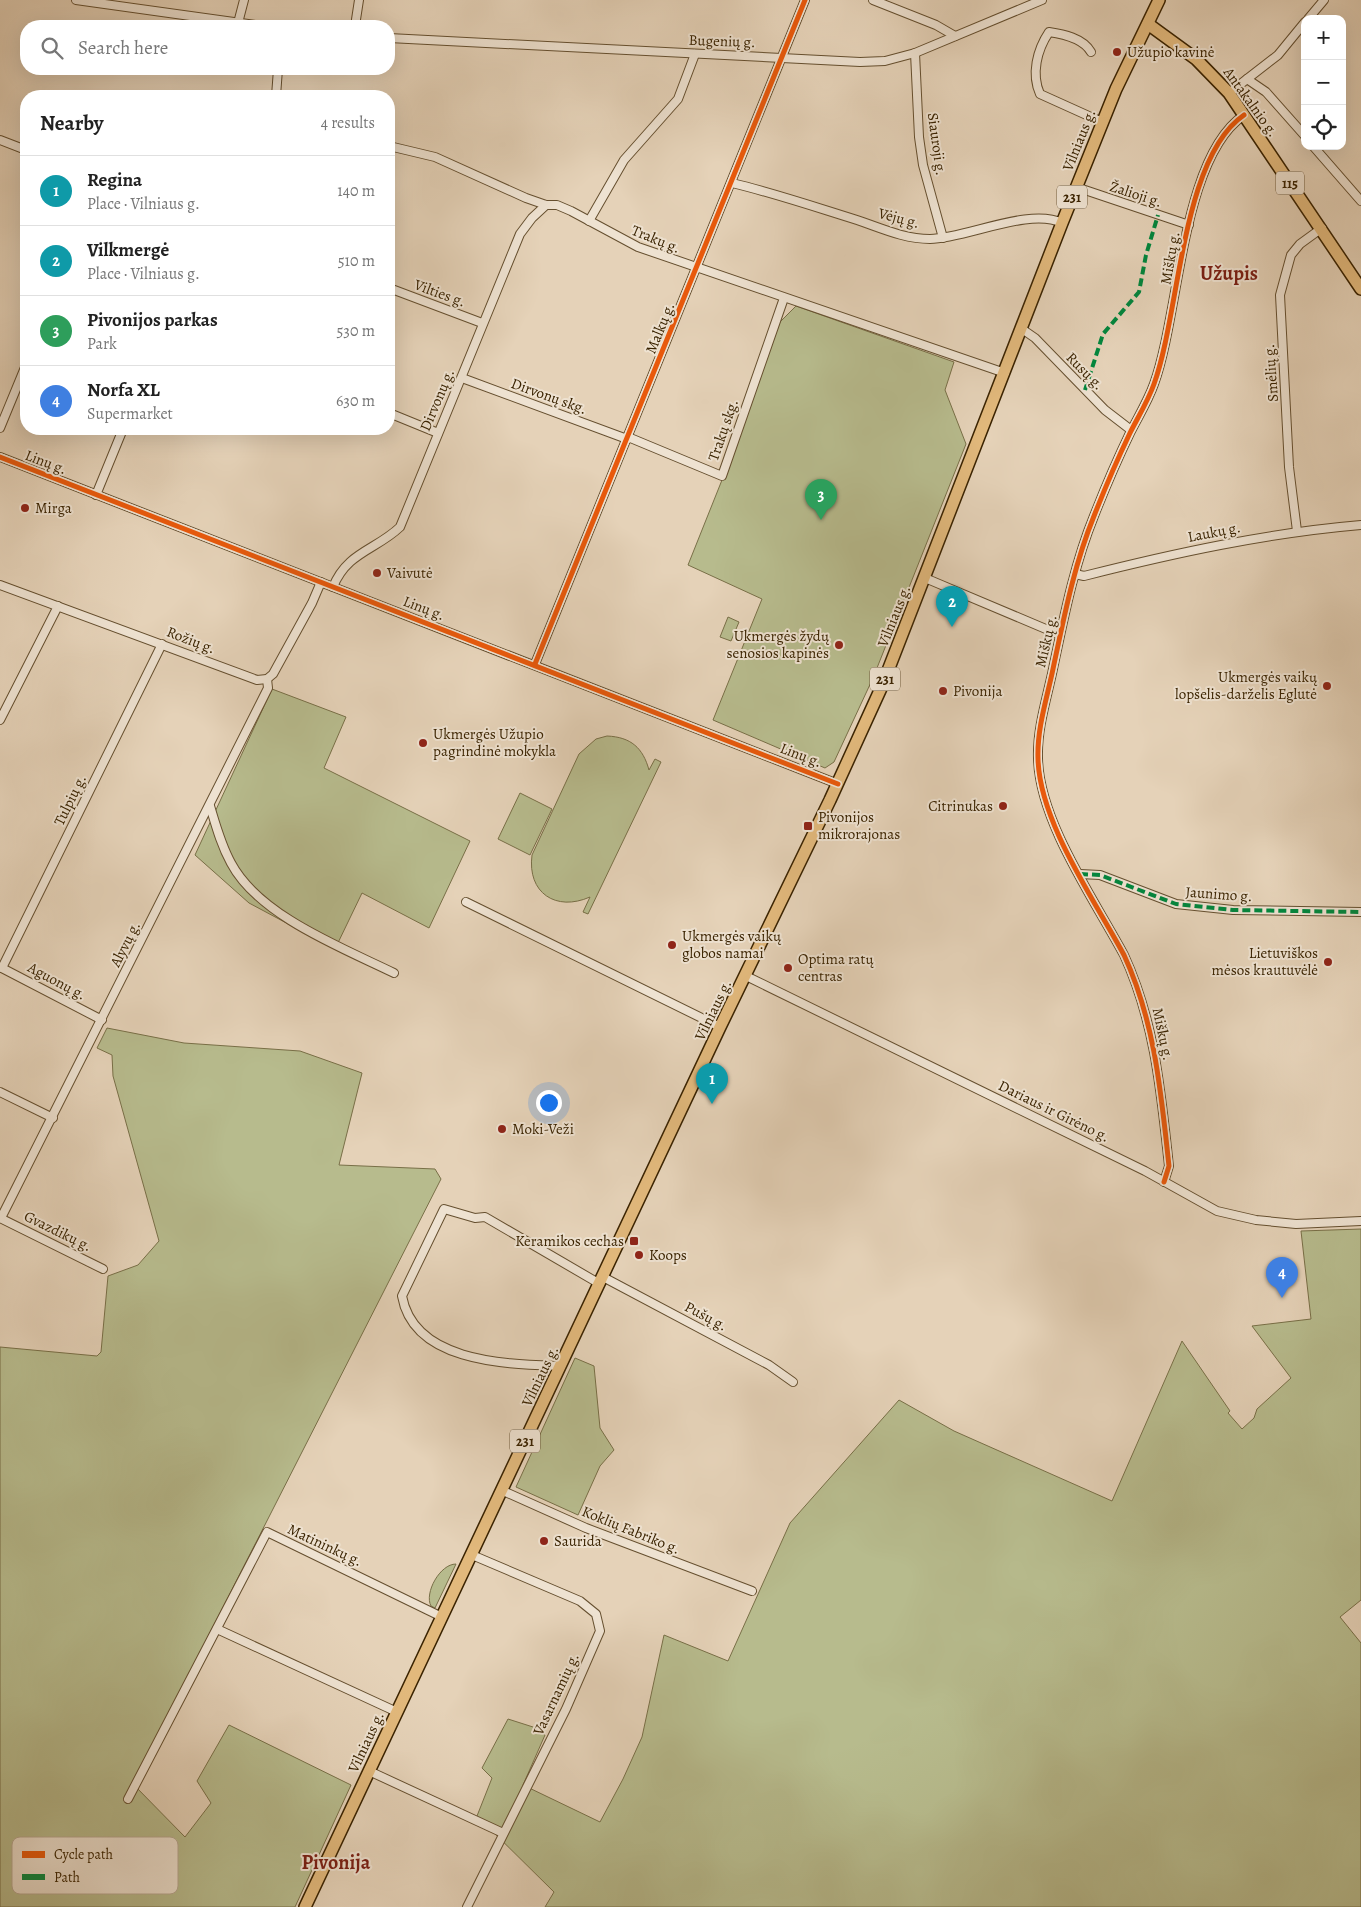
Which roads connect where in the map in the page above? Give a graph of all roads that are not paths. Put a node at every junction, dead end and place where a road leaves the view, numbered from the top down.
1 (76, 0) edge
2 (244, 0) edge
3 (358, 0) edge
4 (806, 0) edge
5 (873, 0) edge
6 (1042, 0) edge
7 (1159, 0) edge
8 (1324, 0) edge
9 (1311, 15) edge
10 (211, 20) edge
11 (239, 20) edge
12 (355, 20) edge
13 (1148, 24) junction
14 (1301, 27) edge
15 (955, 36) junction
16 (395, 38) edge
17 (1091, 52) dead end
18 (915, 53) junction
19 (695, 54) junction
20 (782, 57) junction
21 (278, 75) edge
22 (1247, 79) junction
23 (276, 90) edge
24 (1229, 93) junction
25 (1244, 115) junction
26 (1102, 122) junction
27 (1301, 131) edge
28 (0, 140) edge
29 (395, 147) edge
30 (20, 148) edge
31 (1316, 150) edge
32 (732, 182) junction
33 (1076, 187) junction
34 (1361, 201) edge
35 (546, 206) junction
36 (590, 221) junction
37 (1062, 223) junction
38 (1189, 225) junction
39 (1322, 228) junction
40 (943, 238) junction
41 (698, 269) junction
42 (1361, 289) edge
43 (395, 290) edge
44 (784, 298) junction
45 (482, 323) junction
46 (1022, 329) junction
47 (1005, 373) junction
48 (462, 378) junction
49 (20, 380) edge
50 (395, 416) edge
51 (0, 428) edge
52 (1131, 430) junction
53 (438, 433) junction
54 (121, 435) edge
55 (628, 438) junction
56 (0, 457) edge
57 (96, 495) junction
58 (1361, 524) edge
59 (1297, 531) junction
60 (1075, 574) junction
61 (925, 578) junction
62 (321, 582) junction
63 (0, 585) edge
64 (333, 587) junction
65 (58, 606) junction
66 (1060, 635) junction
67 (162, 644) junction
68 (535, 664) junction
69 (267, 679) junction
70 (0, 720) edge
71 (838, 784) junction
72 (210, 806) junction
73 (1080, 874) junction
74 (466, 902) dead end
75 (1361, 912) edge
76 (1, 967) edge
77 (394, 973) dead end
78 (746, 976) junction
79 (102, 1020) junction
80 (720, 1027) junction
81 (0, 1092) edge
82 (53, 1118) junction
83 (1164, 1182) junction
84 (1, 1218) edge
85 (1361, 1221) edge
86 (104, 1269) dead end
87 (602, 1281) junction
88 (561, 1366) junction
89 (793, 1382) dead end
90 (501, 1490) junction
91 (472, 1554) junction
92 (752, 1592) dead end
93 (442, 1617) junction
94 (217, 1629) junction
95 (397, 1712) junction
96 (369, 1771) junction
97 (128, 1799) dead end
98 (503, 1833) junction
99 (305, 1907) edge
100 (467, 1907) edge

1 - 10 street
2 - 11 street
3 - 12 street
4 - 20 street, Malkų g.
5 - 15 street
6 - 15 street, Bugenių g.
7 - 13 main road, Vilniaus g.
8 - 9 street
13 - 24 main road, Antakalnio g. / 115
13 - 26 main road, Vilniaus g. / 231
14 - 22 street
15 - 18 street, Bugenių g.
16 - 19 street, Bugenių g.
17 - 26 street
18 - 20 street, Bugenių g.
18 - 40 street, Siauroji g.
19 - 20 street, Bugenių g.
19 - 36 street
20 - 32 street, Malkų g.
21 - 23 street
22 - 24 street
22 - 27 street
24 - 25 main road, Antakalnio g. / 115
25 - 38 street, Miškų g.
25 - 39 main road, Antakalnio g. / 115
26 - 33 main road, Vilniaus g. / 231
28 - 30 street
29 - 35 street, Trakų g.
31 - 34 street
32 - 40 street, Vėjų g.
32 - 41 street, Malkų g.
33 - 37 main road, Vilniaus g. / 231
33 - 38 street, Žalioji g.
35 - 36 street, Trakų g.
35 - 45 street, Dirvonų g.
36 - 41 street, Trakų g.
37 - 40 street, Vėjų g.
37 - 46 main road, Vilniaus g. / 231
38 - 52 street, Miškų g.
39 - 42 main road, Antakalnio g. / 115
39 - 59 street, Smėlių g.
41 - 44 street, Trakų g.
41 - 55 street, Malkų g.
43 - 45 street, Vilties g.
44 - 47 street, Trakų g.
44 - 55 street, Trakų skg.
45 - 48 street, Dirvonų g.
46 - 47 main road, Vilniaus g. / 231
46 - 52 street, Rusų g.
47 - 61 main road, Vilniaus g. / 231
48 - 53 street, Dirvonų g.
48 - 55 street, Dirvonų skg.
49 - 51 street
50 - 53 street
52 - 60 street, Miškų g.
53 - 64 street, Dirvonų g.
54 - 57 street
55 - 68 street, Malkų g.
56 - 57 street, Linų g.
57 - 62 street, Linų g.
58 - 59 street, Laukų g.
59 - 60 street, Laukų g.
60 - 66 street, Miškų g.
61 - 66 street
61 - 71 main road, Vilniaus g. / 231
62 - 64 street, Linų g.
62 - 69 street
63 - 65 street, Rožių g.
64 - 68 street, Linų g.
65 - 67 street, Rožių g.
65 - 70 street
66 - 73 street, Miškų g.
67 - 69 street, Rožių g.
67 - 76 street, Tulpių g.
68 - 71 street, Linų g.
69 - 72 street, Alyvų g.
71 - 78 main road, Vilniaus g. / 231
72 - 77 street
72 - 79 street, Alyvų g.
73 - 75 street, Jaunimo g.
73 - 83 street, Miškų g.
74 - 80 street
76 - 79 street, Aguonų g.
78 - 80 main road, Vilniaus g. / 231
78 - 83 street, Dariaus ir Girėno g.
79 - 82 street, Alyvų g.
80 - 87 main road, Vilniaus g. / 231
81 - 82 street
82 - 84 street, Alyvų g.
83 - 85 street, Dariaus ir Girėno g.
84 - 86 street, Gvazdikų g.
87 - 88 main road, Vilniaus g. / 231
87 - 88 street, Pušų g.
87 - 89 street, Pušų g.
88 - 90 main road, Vilniaus g. / 231
90 - 91 main road, Vilniaus g. / 231
90 - 92 street, Koklių Fabriko g.
91 - 93 main road, Vilniaus g. / 231
91 - 98 street, Vasarnamių g.
93 - 94 street, Matininkų g.
93 - 95 main road, Vilniaus g. / 231
94 - 95 street
94 - 97 street, Matininkų g.
95 - 96 main road, Vilniaus g. / 231
96 - 98 street
96 - 99 main road, Vilniaus g. / 231
98 - 100 street, Vasarnamių g.

